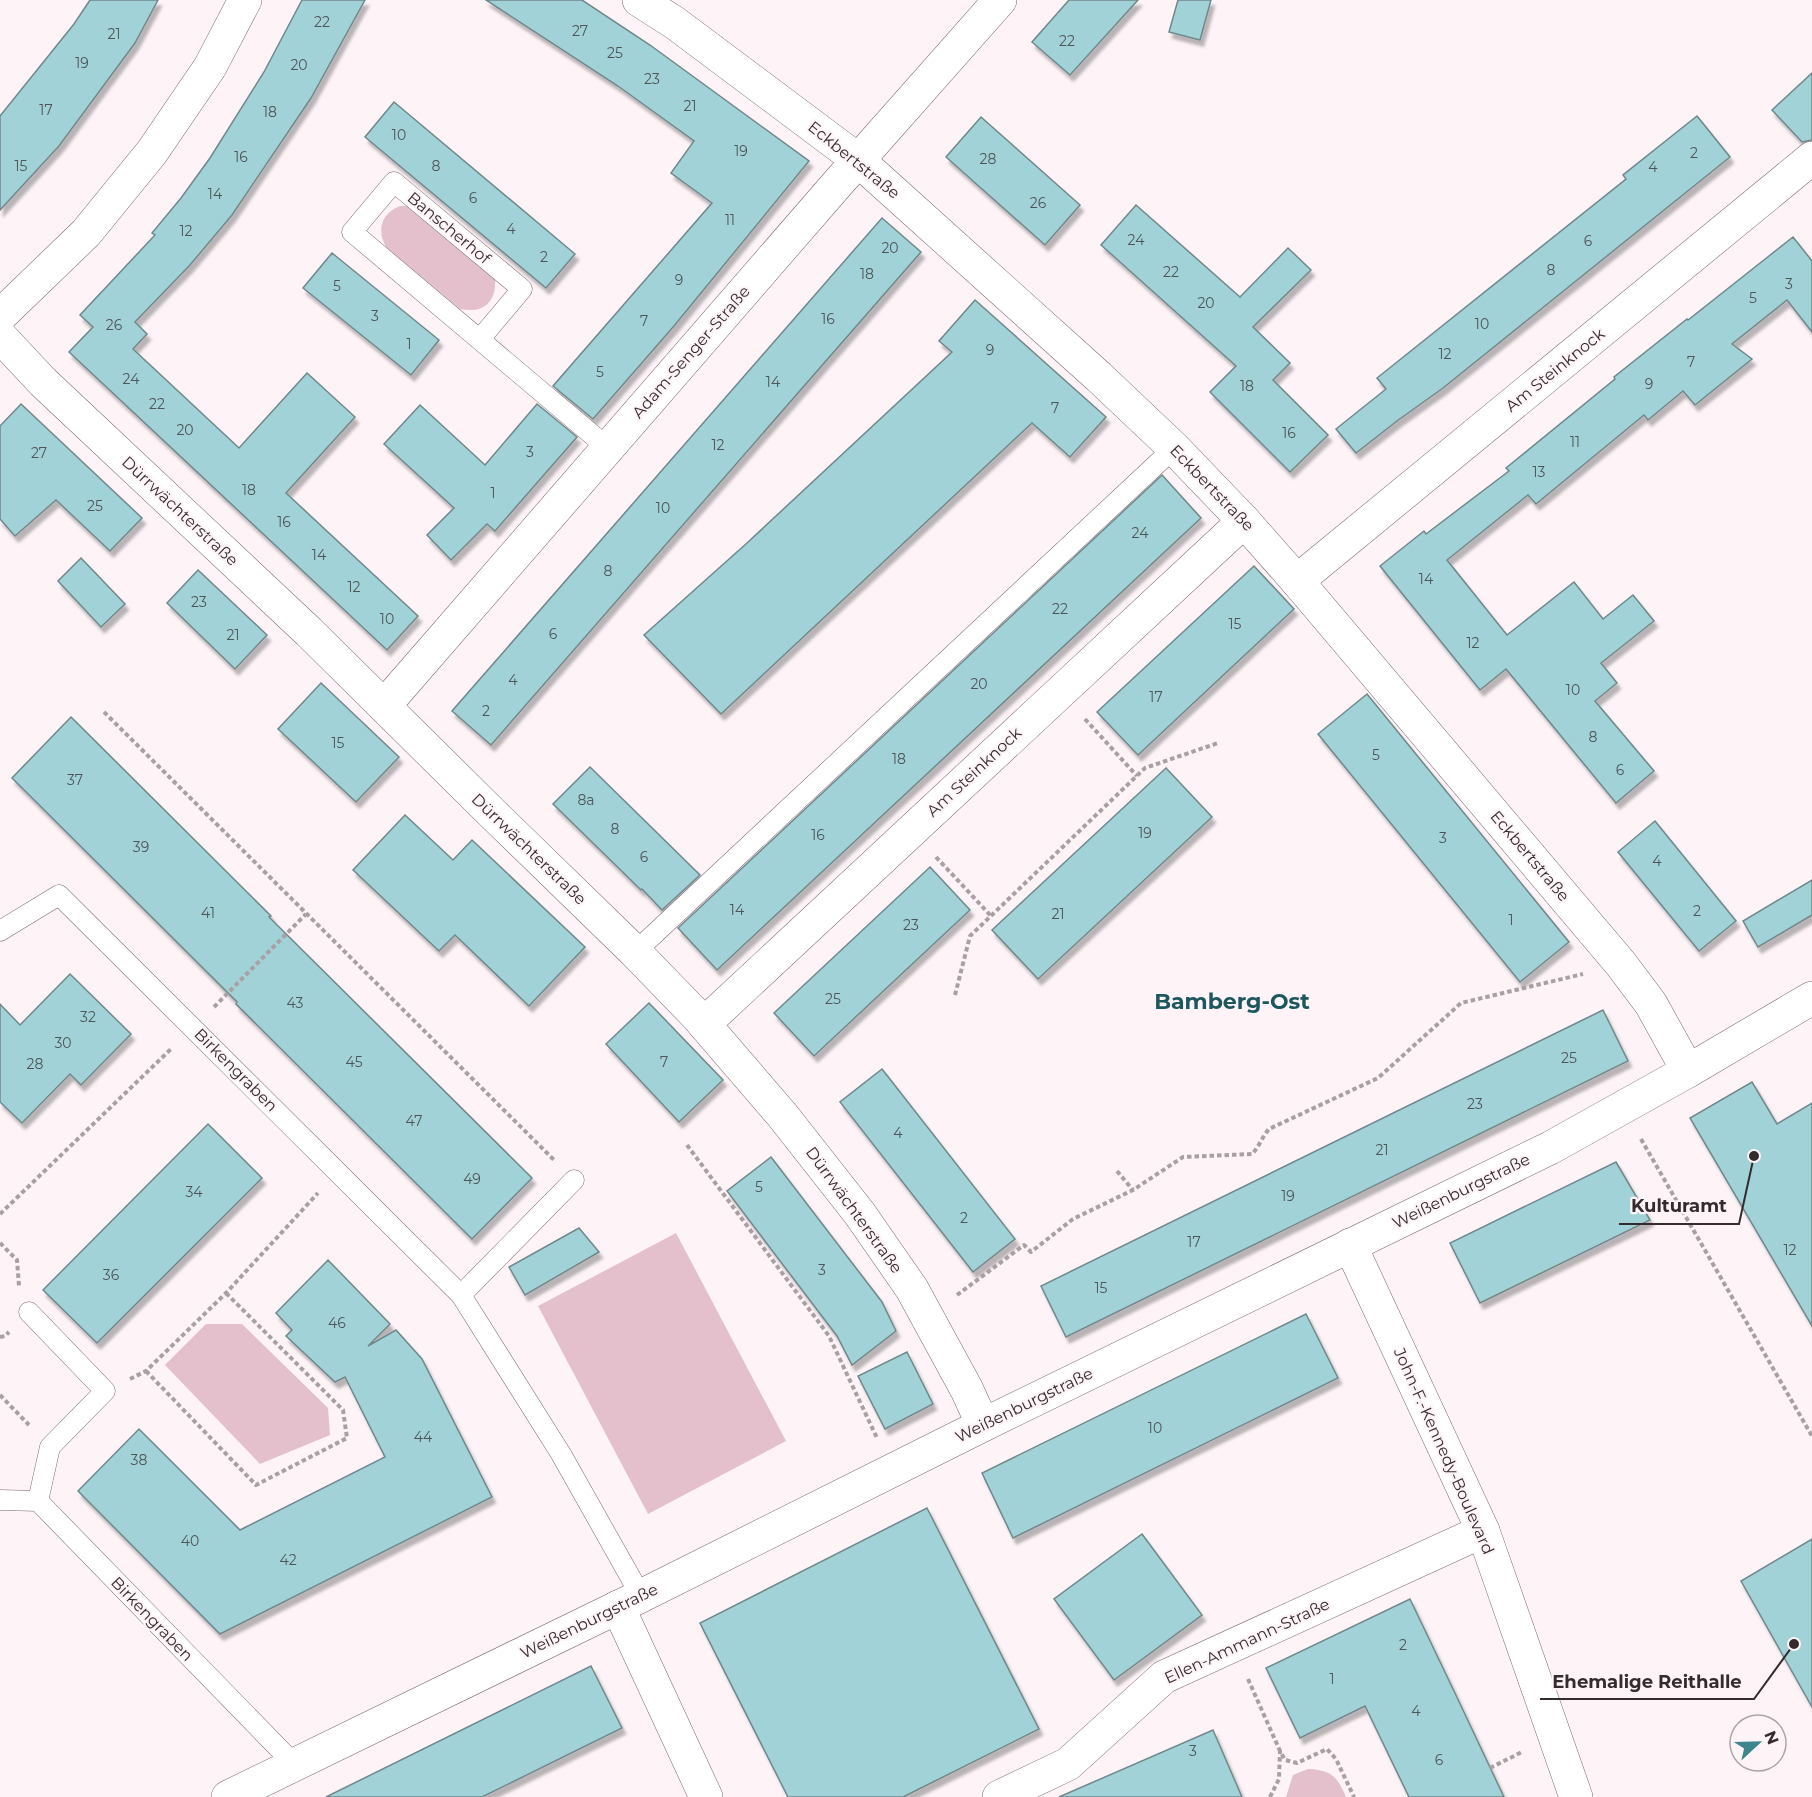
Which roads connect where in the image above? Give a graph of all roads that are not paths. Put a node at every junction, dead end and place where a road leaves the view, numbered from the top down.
1 (245, 0) edge
2 (639, 0) edge
3 (1000, 0) edge
4 (1812, 158) edge
5 (858, 160) junction
6 (0, 316) edge
7 (0, 336) edge
8 (480, 339) junction
9 (608, 448) junction
10 (1174, 448) junction
11 (1244, 520) junction
12 (1297, 581) junction
13 (384, 706) junction
14 (0, 931) edge
15 (635, 952) junction
16 (1812, 998) edge
17 (704, 1024) junction
18 (1688, 1071) junction
19 (574, 1180) road end
20 (1350, 1245) junction
21 (461, 1294) junction
22 (29, 1312) dead end
23 (983, 1425) junction
24 (0, 1500) edge
25 (38, 1501) junction
26 (1483, 1531) junction
27 (629, 1602) junction
28 (294, 1764) junction
29 (228, 1797) edge
30 (706, 1797) edge
31 (999, 1797) edge
32 (1576, 1797) edge

1 - 6 street
2 - 5 street, Eckbertstraße
3 - 5 street, Adam-Senger-Straße
4 - 12 street, Am Steinknock
5 - 9 street, Adam-Senger-Straße
5 - 10 street, Eckbertstraße
7 - 13 street, Dürrwächterstraße
8 - 8 lane, Banscherhof
8 - 9 lane, Banscherhof
9 - 13 street, Adam-Senger-Straße
10 - 11 street, Eckbertstraße
10 - 15 lane
11 - 12 street, Eckbertstraße
11 - 17 street, Am Steinknock
12 - 18 street, Eckbertstraße
13 - 15 street, Dürrwächterstraße
14 - 21 lane, Birkengraben
15 - 17 street, Dürrwächterstraße
16 - 18 street, Weißenburgstraße
17 - 23 street, Dürrwächterstraße
18 - 20 street, Weißenburgstraße
19 - 21 lane
20 - 23 street, Weißenburgstraße
20 - 26 street, John-F.-Kennedy-Boulevard
21 - 27 lane, Birkengraben
22 - 25 lane
23 - 27 street, Weißenburgstraße
24 - 25 lane
25 - 28 lane, Birkengraben
26 - 31 street, Ellen-Ammann-Straße
26 - 32 street, John-F.-Kennedy-Boulevard
27 - 28 street, Weißenburgstraße
27 - 30 street
28 - 29 street, Weißenburgstraße

